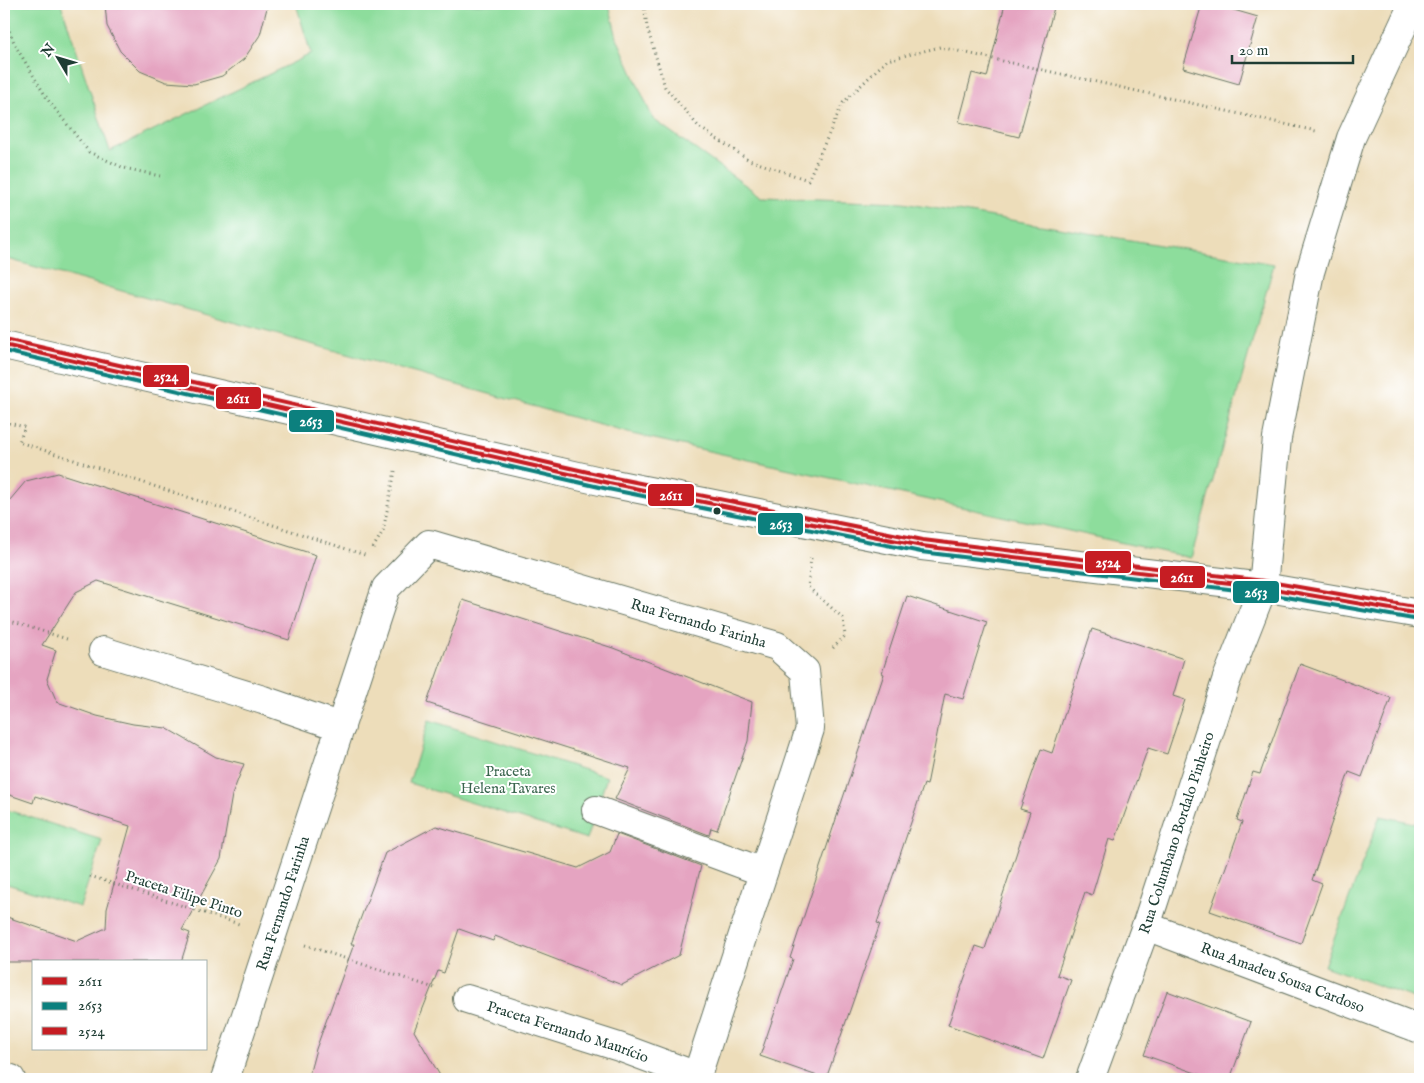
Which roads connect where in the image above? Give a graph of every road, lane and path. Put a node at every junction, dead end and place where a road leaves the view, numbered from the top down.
1 (644, 4) edge
2 (1413, 4) edge
3 (4, 17) edge
4 (1351, 138) junction
5 (160, 176) dead end
6 (4, 345) edge
7 (4, 422) edge
8 (403, 436) junction
9 (816, 524) junction
10 (383, 531) dead end
11 (368, 556) dead end
12 (1263, 587) junction
13 (1420, 614) edge
14 (4, 619) edge
15 (103, 651) joint
16 (805, 671) junction
17 (341, 727) junction
18 (596, 810) dead end
19 (763, 872) junction
20 (90, 876) dead end
21 (1146, 926) junction
22 (271, 934) junction
23 (466, 999) joint
24 (1420, 1029) edge
25 (4, 1077) edge
26 (696, 1078) edge
27 (11, 1079) edge
28 (225, 1079) edge
29 (1090, 1079) edge

1 - 4 path
2 - 4 street, Rua Columbano Bordalo Pinheiro
3 - 5 path
4 - 12 street, Rua Columbano Bordalo Pinheiro
6 - 8 street
7 - 11 path
8 - 9 street
8 - 10 path
9 - 12 street
9 - 16 path
12 - 13 street
12 - 21 street, Rua Columbano Bordalo Pinheiro
14 - 15 path
15 - 17 street
16 - 17 street, Rua Fernando Farinha
16 - 19 street
17 - 22 street, Rua Fernando Farinha
18 - 19 street
19 - 26 street
20 - 22 path, Praceta Filipe Pinto
21 - 24 street, Rua Amadeu Sousa Cardoso
21 - 29 street, Rua Columbano Bordalo Pinheiro
22 - 23 path, Praceta Filipe Pinto
22 - 28 street, Rua Fernando Farinha
23 - 26 street, Praceta Fernando Maurício
25 - 27 street

